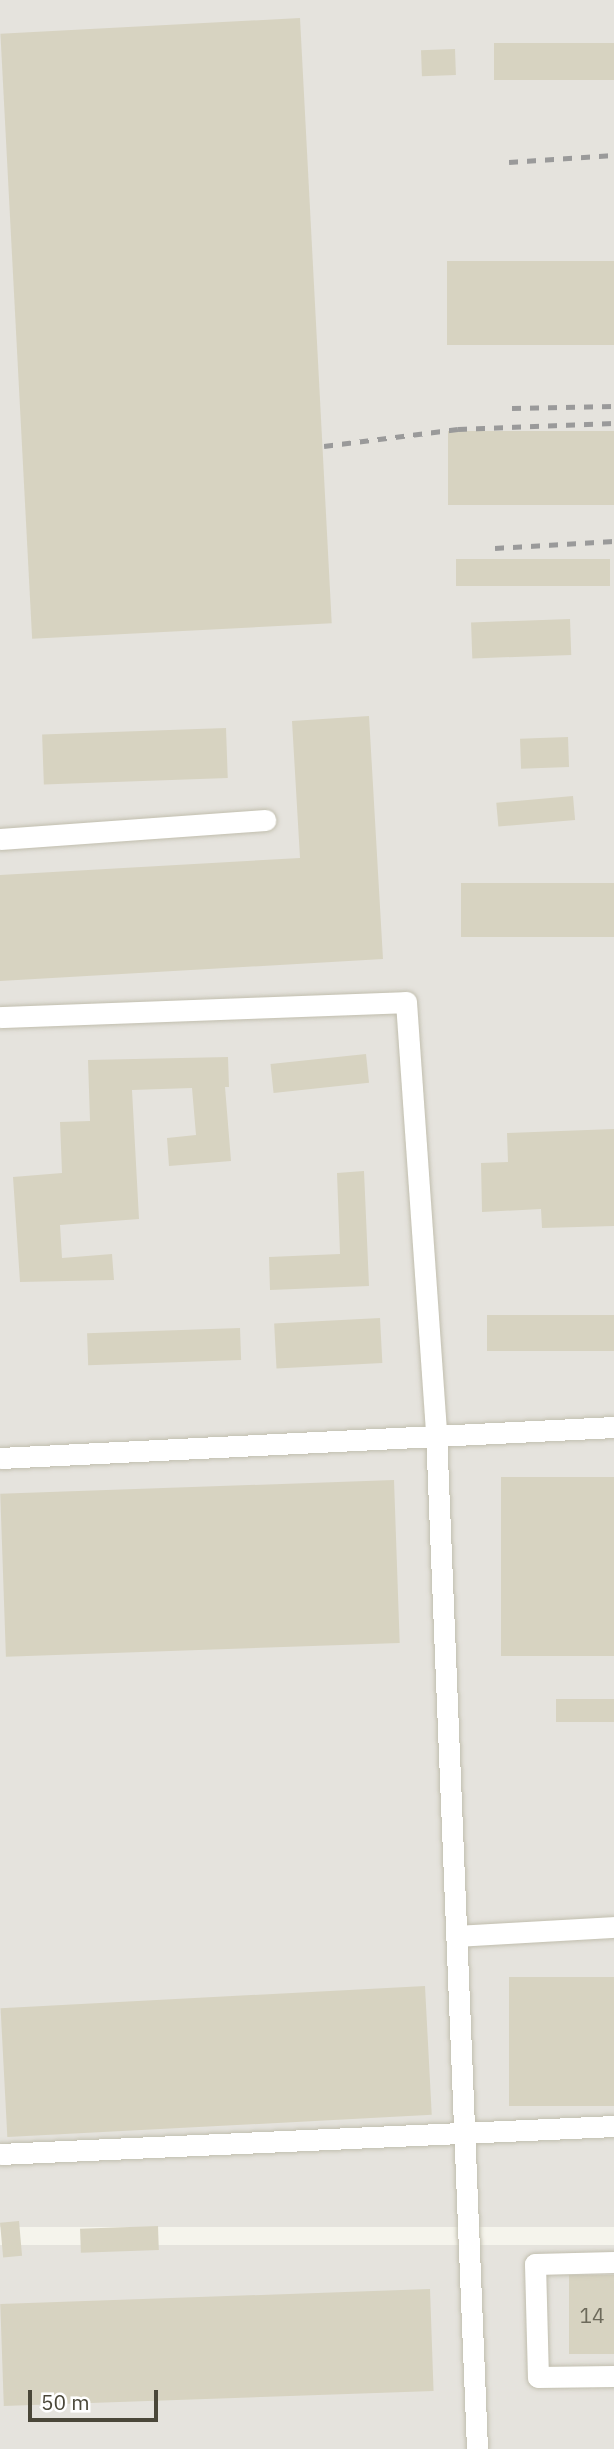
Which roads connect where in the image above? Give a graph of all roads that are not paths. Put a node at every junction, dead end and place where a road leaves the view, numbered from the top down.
1 (265, 820) dead end
2 (0, 839) edge
3 (0, 1017) edge
4 (614, 1426) edge
5 (436, 1432) junction
6 (0, 1458) edge
7 (614, 1927) edge
8 (457, 1936) junction
9 (614, 2126) edge
10 (465, 2132) junction
11 (0, 2154) edge
12 (614, 2262) edge
13 (614, 2376) edge
14 (477, 2449) edge

1 - 2 lane
3 - 5 lane
4 - 5 lane
5 - 6 lane
5 - 8 lane
7 - 8 lane
8 - 10 lane
9 - 10 lane
10 - 11 lane
10 - 14 lane
12 - 13 lane

